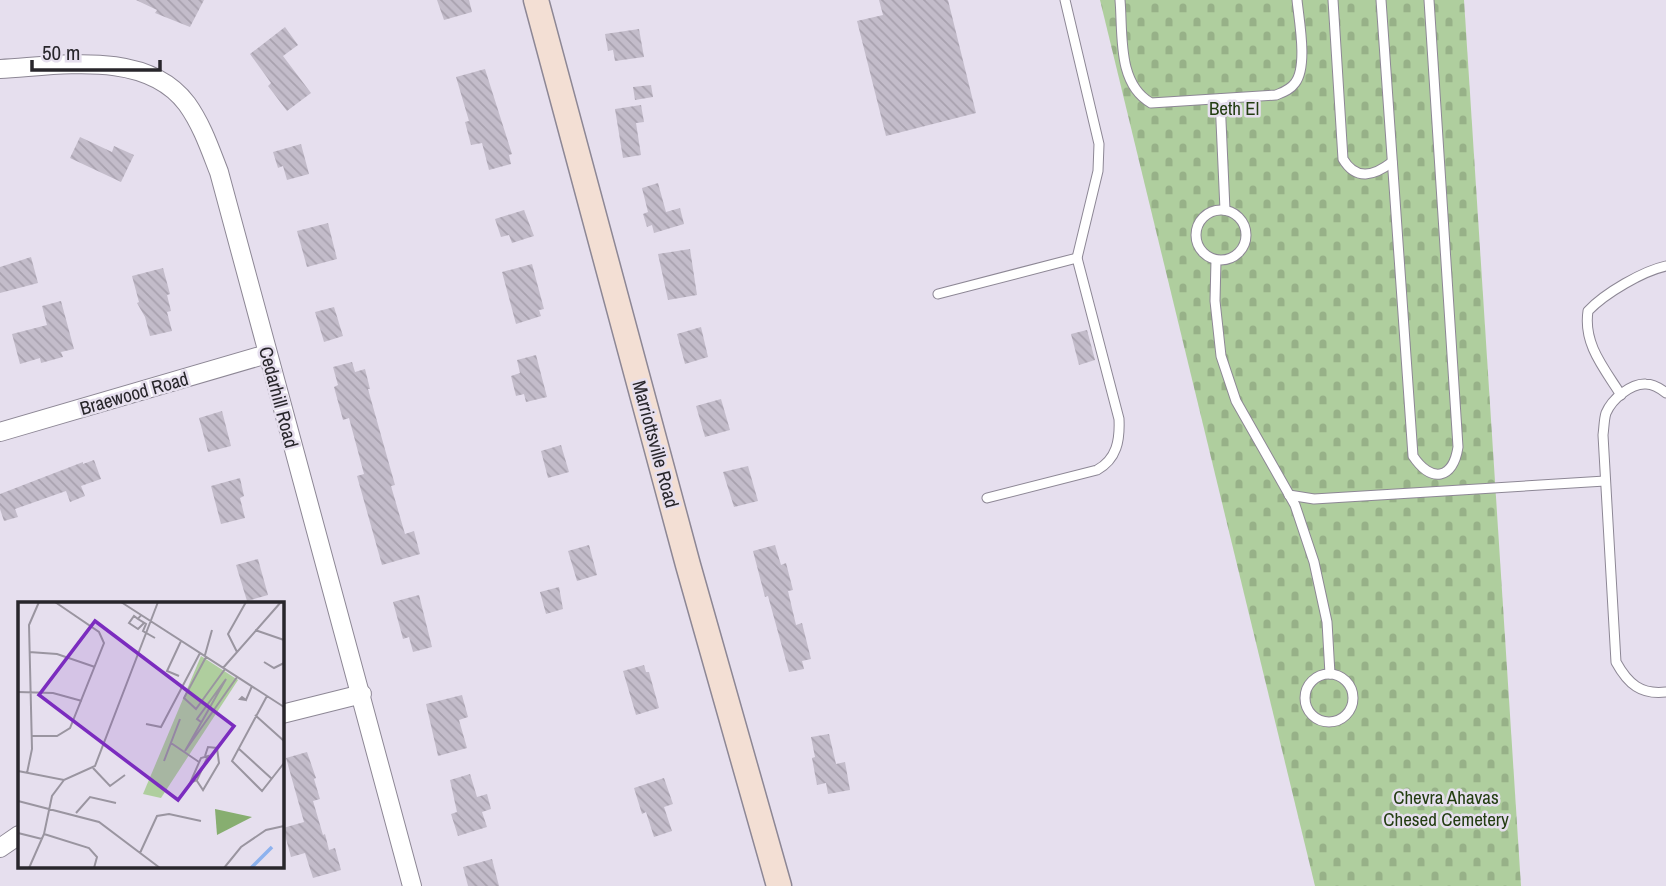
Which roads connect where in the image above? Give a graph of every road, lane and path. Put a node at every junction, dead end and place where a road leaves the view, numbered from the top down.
1 (537, 0) edge
2 (1065, 0) edge
3 (1120, 0) edge
4 (1297, 0) edge
5 (1333, 0) edge
6 (1381, 0) edge
7 (1429, 0) edge
8 (0, 69) edge
9 (1220, 99) junction
10 (1392, 162) junction
11 (1225, 210) junction
12 (1077, 258) junction
13 (1216, 260) junction
14 (1666, 266) edge
15 (937, 294) dead end
16 (267, 355) junction
17 (1666, 393) edge
18 (1621, 395) junction
19 (0, 432) edge
20 (1435, 474) junction
21 (1605, 481) junction
22 (1436, 491) junction
23 (1289, 495) junction
24 (987, 498) dead end
25 (1330, 674) junction
26 (1666, 692) edge
27 (362, 694) junction
28 (284, 714) edge
29 (18, 836) edge
30 (0, 848) edge
31 (412, 886) edge
32 (779, 886) edge

1 - 32 main road, Marriottsville Road
2 - 12 lane
3 - 9 lane
4 - 9 lane
5 - 10 lane
6 - 10 lane
7 - 20 lane
8 - 16 street, Cedarhill Road
9 - 11 lane
10 - 20 lane
11 - 13 lane
11 - 13 lane
12 - 15 lane
12 - 24 lane
13 - 23 lane
14 - 18 lane
16 - 19 street, Braewood Road
16 - 27 street, Cedarhill Road
17 - 18 lane
18 - 21 lane
20 - 22 lane
21 - 22 lane
21 - 26 lane
22 - 23 lane
23 - 25 lane
25 - 25 lane
27 - 28 street
27 - 31 street, Cedarhill Road
29 - 30 street

